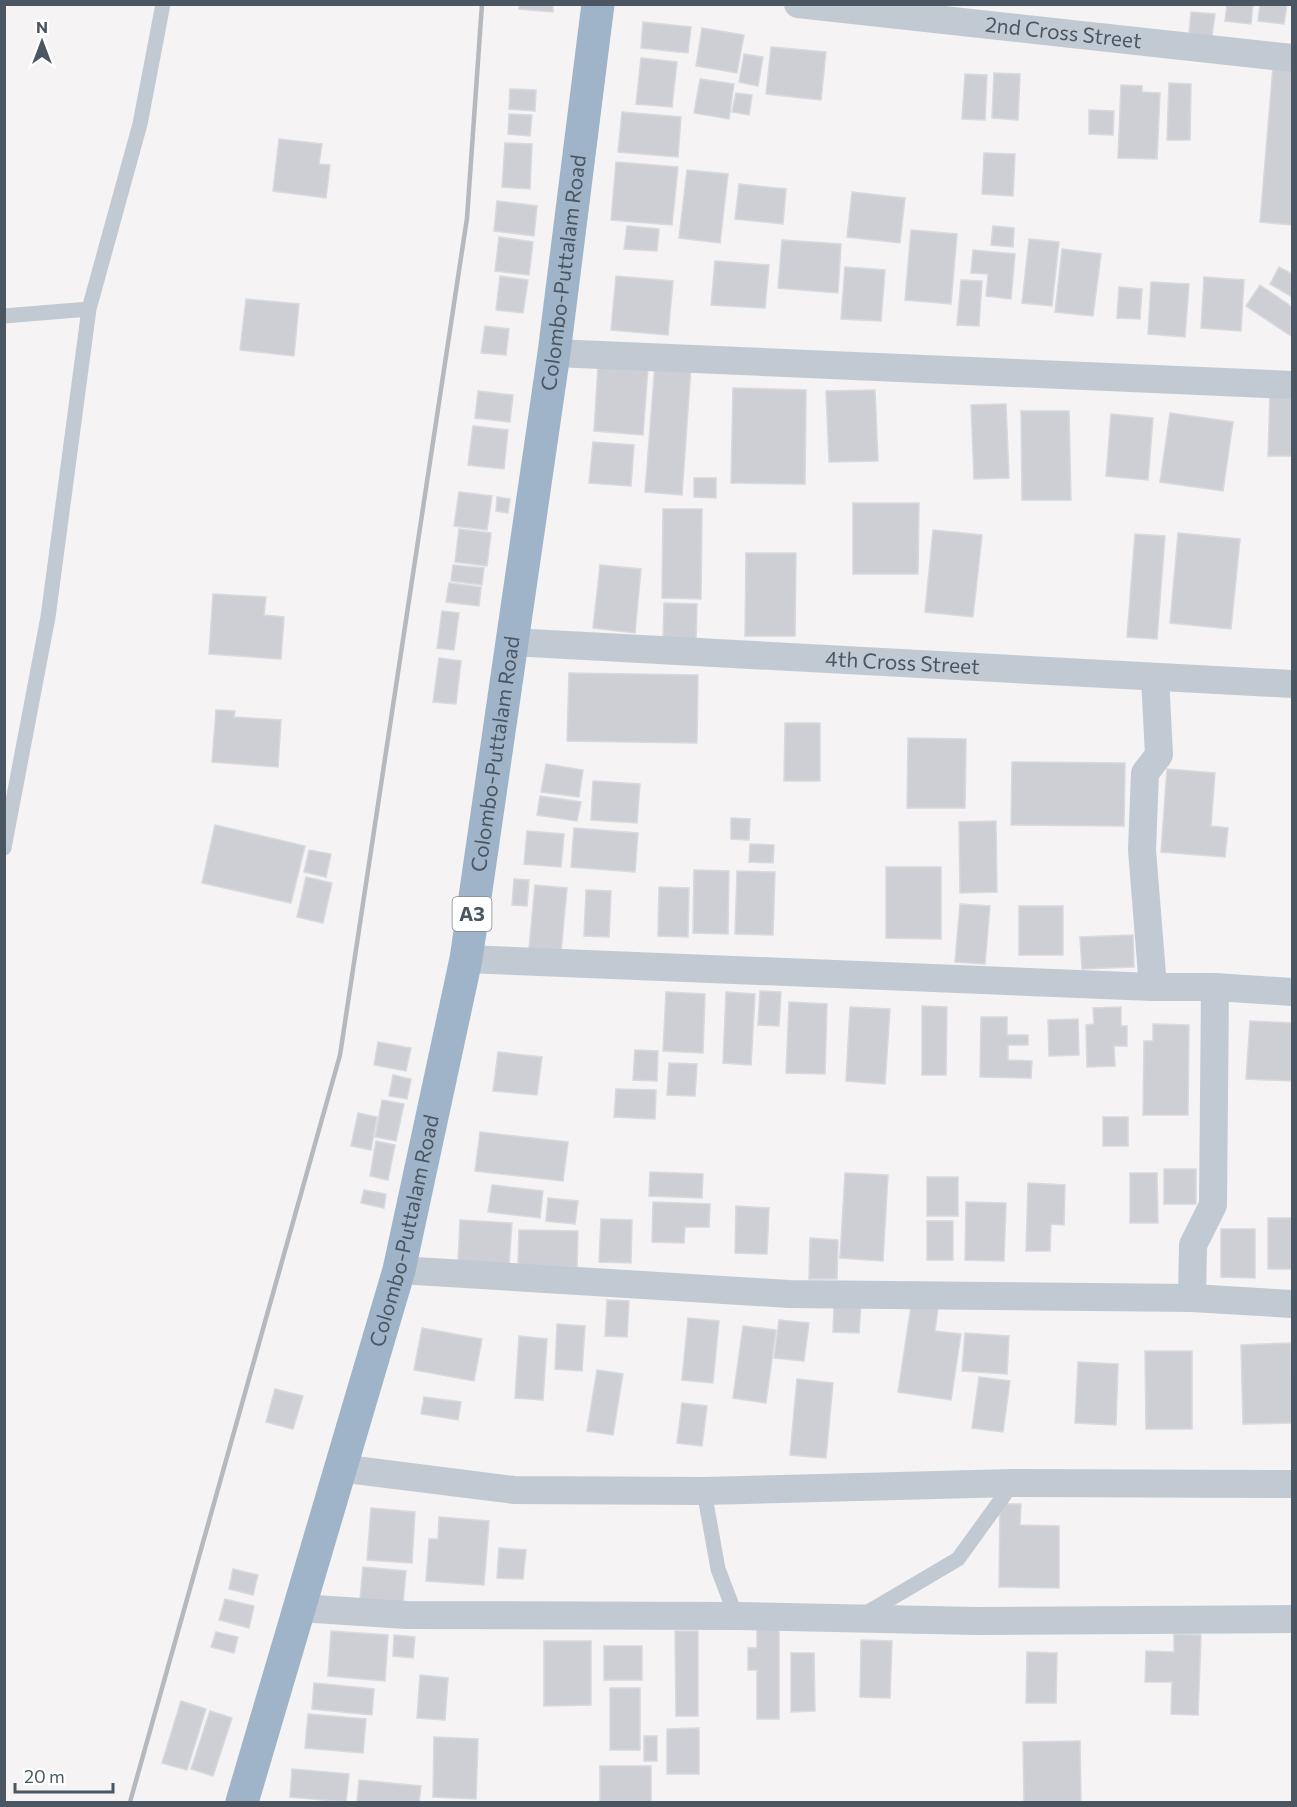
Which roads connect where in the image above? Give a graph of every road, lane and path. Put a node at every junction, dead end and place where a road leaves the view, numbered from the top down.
1 (163, 4) edge
2 (598, 4) edge
3 (798, 4) edge
4 (1293, 58) edge
5 (89, 309) junction
6 (4, 316) edge
7 (554, 353) junction
8 (1293, 385) edge
9 (511, 642) junction
10 (1155, 677) junction
11 (1293, 684) edge
12 (4, 848) edge
13 (466, 959) junction
14 (1152, 987) junction
15 (1215, 987) junction
16 (1293, 992) edge
17 (399, 1270) junction
18 (1192, 1298) junction
19 (1293, 1304) edge
20 (339, 1468) junction
21 (1013, 1483) junction
22 (1293, 1484) edge
23 (704, 1491) junction
24 (299, 1608) junction
25 (736, 1616) junction
26 (857, 1618) junction
27 (1293, 1619) edge
28 (242, 1803) edge

1 - 5 lane
2 - 7 highway, Colombo-Puttalam Road / A3
3 - 4 street, 2nd Cross Street
5 - 6 lane
5 - 12 lane
7 - 8 street
7 - 9 highway, Colombo-Puttalam Road / A3
9 - 10 street, 4th Cross Street
9 - 13 highway, Colombo-Puttalam Road / A3
10 - 11 street, 4th Cross Street
10 - 14 street
13 - 14 street
13 - 17 highway, Colombo-Puttalam Road / A3
14 - 15 street
15 - 16 street
15 - 18 street
17 - 18 street
17 - 20 highway, Colombo-Puttalam Road / A3
18 - 19 street
20 - 23 street
20 - 24 highway, Colombo-Puttalam Road / A3
21 - 22 street
21 - 23 street
21 - 26 lane
23 - 25 lane
24 - 25 street
24 - 28 highway, Colombo-Puttalam Road / A3
25 - 26 street
26 - 27 street

